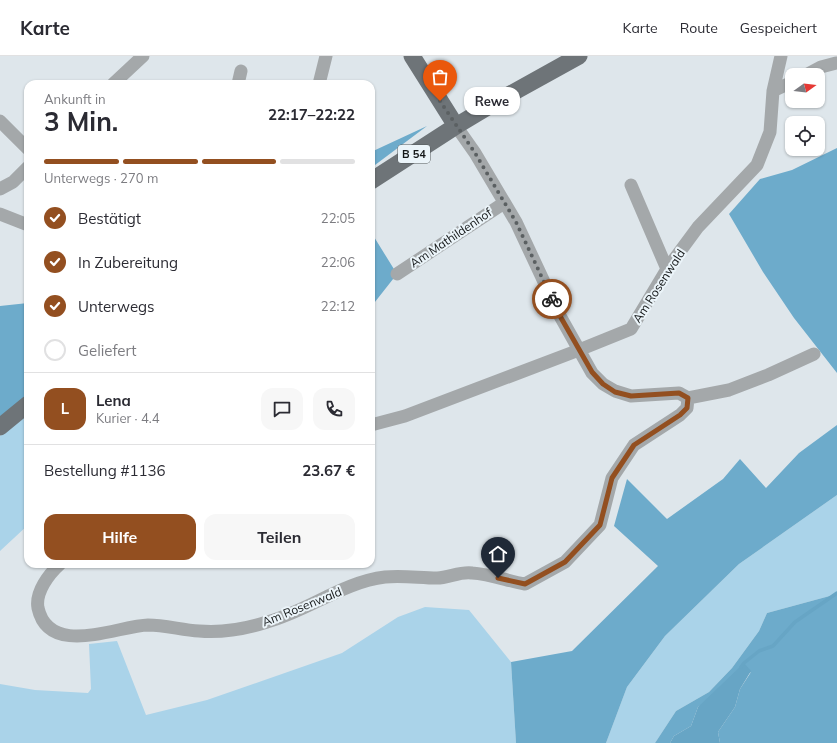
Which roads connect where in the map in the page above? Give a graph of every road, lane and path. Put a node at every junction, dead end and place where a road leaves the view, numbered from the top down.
1 (142, 56) edge
2 (326, 56) edge
3 (412, 56) edge
4 (580, 56) edge
5 (781, 56) edge
6 (836, 63) edge
7 (819, 68) edge
8 (241, 71) dead end
9 (117, 80) edge
10 (239, 80) edge
11 (320, 80) edge
12 (785, 85) edge
13 (772, 91) junction
14 (0, 120) edge
15 (456, 126) junction
16 (24, 145) edge
17 (24, 171) edge
18 (375, 178) edge
19 (630, 185) dead end
20 (0, 189) edge
21 (504, 203) junction
22 (0, 214) edge
23 (24, 223) edge
24 (667, 269) junction
25 (397, 274) dead end
26 (579, 350) junction
27 (814, 354) dead end
28 (688, 398) junction
29 (24, 407) edge
30 (375, 424) edge
31 (0, 427) edge
32 (55, 568) edge

1 - 9 street
2 - 11 street
3 - 15 main road
4 - 15 main road, B 54
5 - 13 street, Am Rosenwald
6 - 7 street
8 - 10 street
12 - 13 street
13 - 24 street, Am Rosenwald
14 - 16 street
15 - 18 main road, B 54
15 - 21 street
17 - 20 street
19 - 24 street
21 - 25 street, Am Mathildenhof
21 - 26 street
22 - 23 street
24 - 26 street, Am Rosenwald
26 - 28 street
26 - 30 street, Am Rosenwald
27 - 28 street
28 - 32 street, Am Rosenwald
29 - 31 main road

